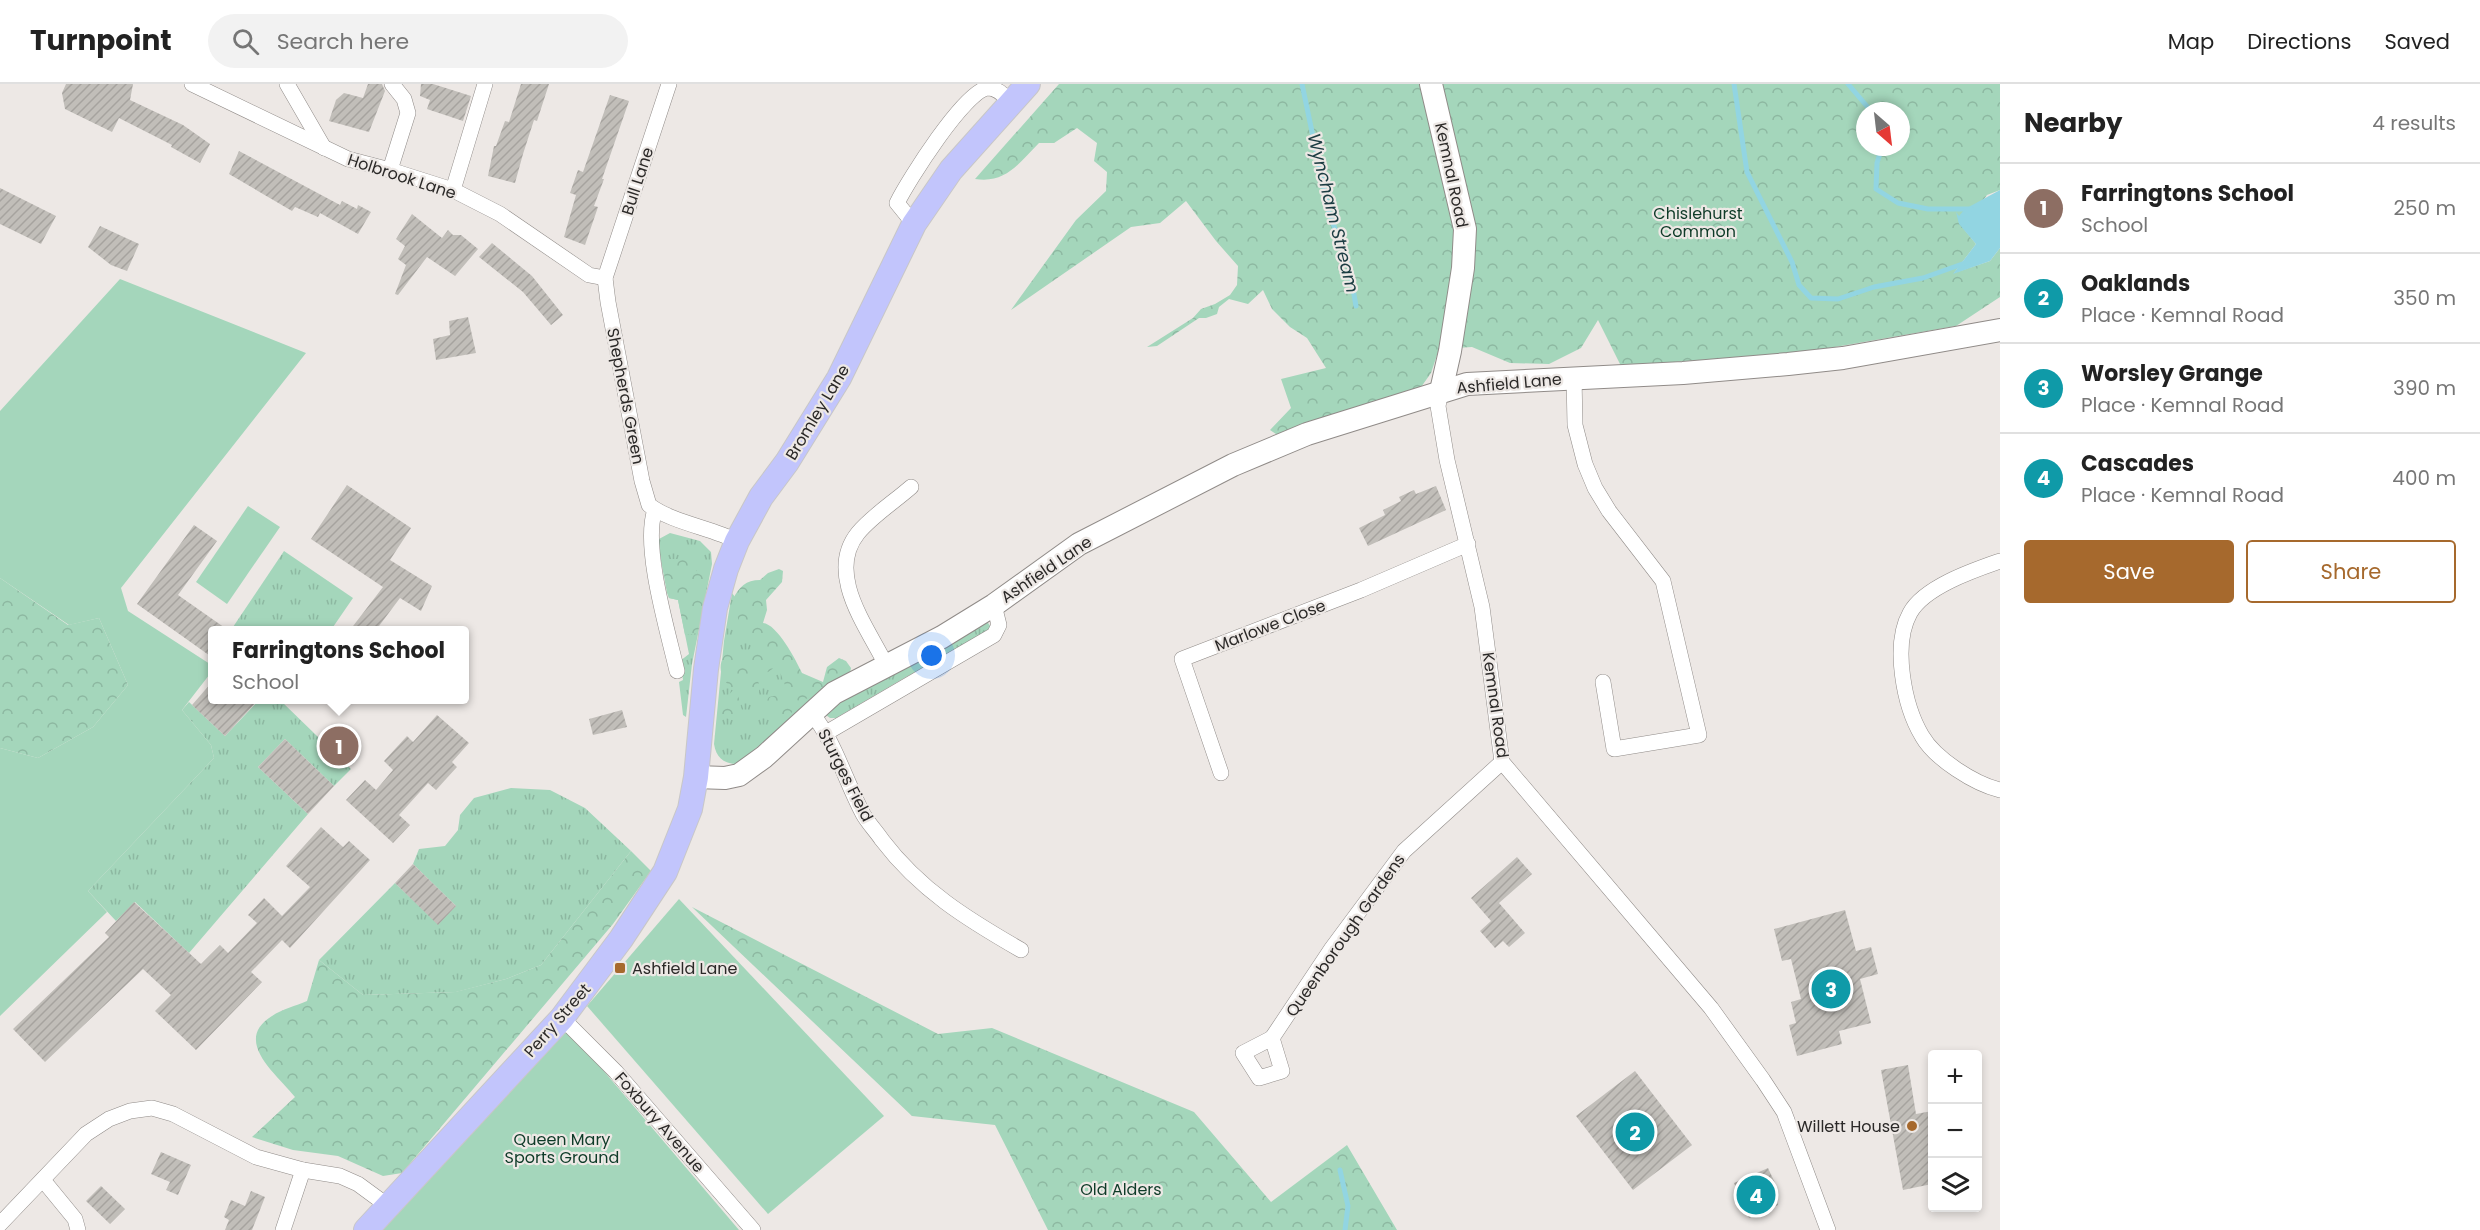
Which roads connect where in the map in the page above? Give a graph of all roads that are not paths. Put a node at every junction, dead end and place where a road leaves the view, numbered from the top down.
1 (192, 84) edge
2 (286, 84) edge
3 (392, 84) edge
4 (485, 84) edge
5 (669, 84) edge
6 (1028, 84) edge
7 (1431, 84) edge
8 (324, 148) junction
9 (390, 170) junction
10 (453, 190) junction
11 (605, 278) junction
12 (2000, 330) edge
13 (1574, 377) junction
14 (1441, 391) junction
15 (910, 487) dead end
16 (655, 510) junction
17 (737, 541) junction
18 (1468, 544) junction
19 (2000, 561) edge
20 (994, 604) junction
21 (886, 665) junction
22 (676, 672) dead end
23 (1603, 682) dead end
24 (810, 712) junction
25 (826, 733) junction
26 (1502, 762) junction
27 (1221, 773) dead end
28 (696, 777) junction
29 (2000, 789) edge
30 (1021, 950) dead end
31 (562, 1018) junction
32 (1272, 1038) dead end
33 (303, 1170) junction
34 (43, 1180) junction
35 (388, 1206) junction
36 (0, 1224) edge
37 (78, 1230) edge
38 (282, 1230) edge
39 (366, 1230) edge
40 (753, 1230) edge
41 (1828, 1230) edge

1 - 8 street, Holbrook Lane
2 - 8 street
3 - 9 street
4 - 10 street
5 - 11 street, Bull Lane
6 - 17 main road, Bromley Lane
7 - 14 street, Kemnal Road
8 - 9 street, Holbrook Lane
9 - 10 street, Holbrook Lane
10 - 11 street, Holbrook Lane
11 - 16 street, Shepherds Green
12 - 13 street, Ashfield Lane
13 - 14 street, Ashfield Lane
13 - 23 street
14 - 18 street, Kemnal Road
14 - 20 street, Ashfield Lane
15 - 21 street
16 - 17 street
16 - 22 street
17 - 28 main road, Bromley Lane
18 - 26 street, Kemnal Road
18 - 27 street, Marlowe Close
19 - 29 street
20 - 21 street, Ashfield Lane
20 - 25 street, Ashfield Lane
21 - 24 street, Ashfield Lane
24 - 25 street, Sturges Field
24 - 28 street, Ashfield Lane
25 - 30 street, Sturges Field
26 - 32 street, Queenborough Gardens
26 - 41 street, Kemnal Road
28 - 31 main road, Perry Street
31 - 35 main road, Perry Street
31 - 40 street, Foxbury Avenue
33 - 34 street
33 - 35 street
33 - 38 street
34 - 36 street
34 - 37 street
35 - 39 main road, Perry Street

